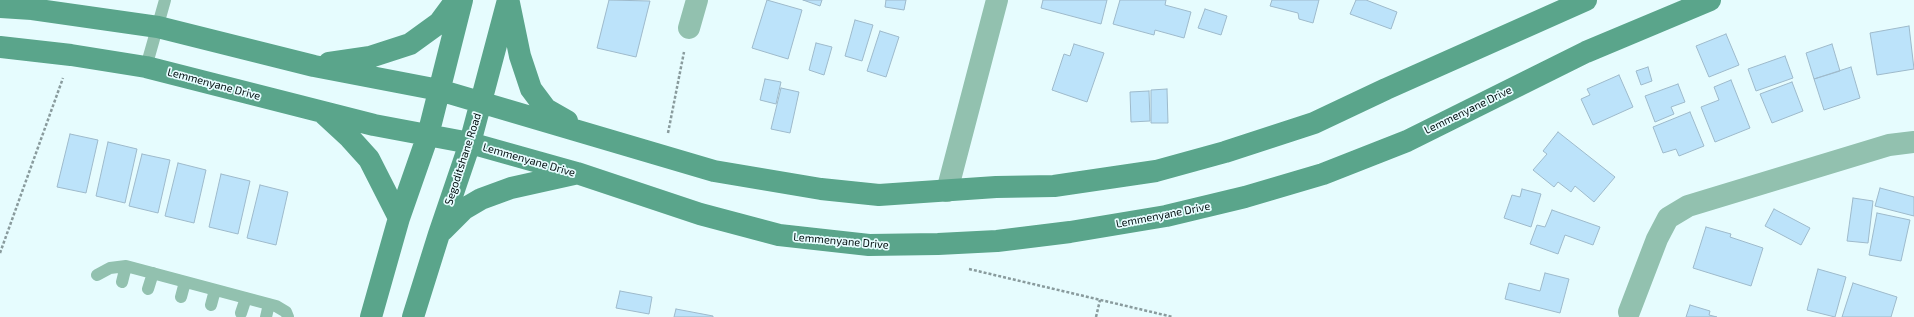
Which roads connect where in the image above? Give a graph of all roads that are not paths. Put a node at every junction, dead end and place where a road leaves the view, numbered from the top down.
1 (165, 0) edge
2 (456, 0) edge
3 (462, 0) edge
4 (508, 0) edge
5 (697, 0) edge
6 (997, 0) edge
7 (1710, 0) edge
8 (1577, 2) edge
9 (0, 6) edge
10 (158, 28) junction
11 (689, 28) road end
12 (0, 47) edge
13 (314, 66) junction
14 (146, 67) junction
15 (439, 90) junction
16 (481, 102) junction
17 (323, 113) junction
18 (588, 134) junction
19 (428, 135) junction
20 (1914, 142) edge
21 (470, 143) junction
22 (577, 173) junction
23 (947, 191) junction
24 (399, 218) junction
25 (439, 234) junction
26 (126, 266) junction
27 (152, 273) junction
28 (97, 275) dead end
29 (122, 282) dead end
30 (185, 282) junction
31 (148, 289) dead end
32 (215, 290) junction
33 (181, 297) dead end
34 (246, 298) junction
35 (269, 304) junction
36 (212, 305) dead end
37 (1629, 312) dead end
38 (241, 313) dead end
39 (266, 317) edge
40 (288, 317) edge
41 (372, 317) edge
42 (413, 317) edge

1 - 10 lane
2 - 13 main road
3 - 15 main road
4 - 16 main road, Segoditshane Road
4 - 18 main road
5 - 11 street
6 - 23 street
7 - 22 main road, Lemmenyane Drive
8 - 23 main road
9 - 10 main road
10 - 13 main road
10 - 14 lane
12 - 14 main road, Lemmenyane Drive
13 - 15 main road
14 - 17 main road, Lemmenyane Drive
15 - 16 main road
15 - 19 main road
16 - 18 main road
16 - 21 main road, Segoditshane Road
17 - 19 main road, Lemmenyane Drive
17 - 24 main road
18 - 23 main road
19 - 21 main road, Lemmenyane Drive
19 - 24 main road
20 - 37 street
21 - 22 main road, Lemmenyane Drive
21 - 25 main road, Segoditshane Road
22 - 25 main road
24 - 41 main road
25 - 42 main road, Segoditshane Road
26 - 27 lane
26 - 28 lane
26 - 29 lane
27 - 30 lane
27 - 31 lane
30 - 32 lane
30 - 33 lane
32 - 34 lane
32 - 36 lane
34 - 35 lane
34 - 38 lane
35 - 39 lane
35 - 40 lane

